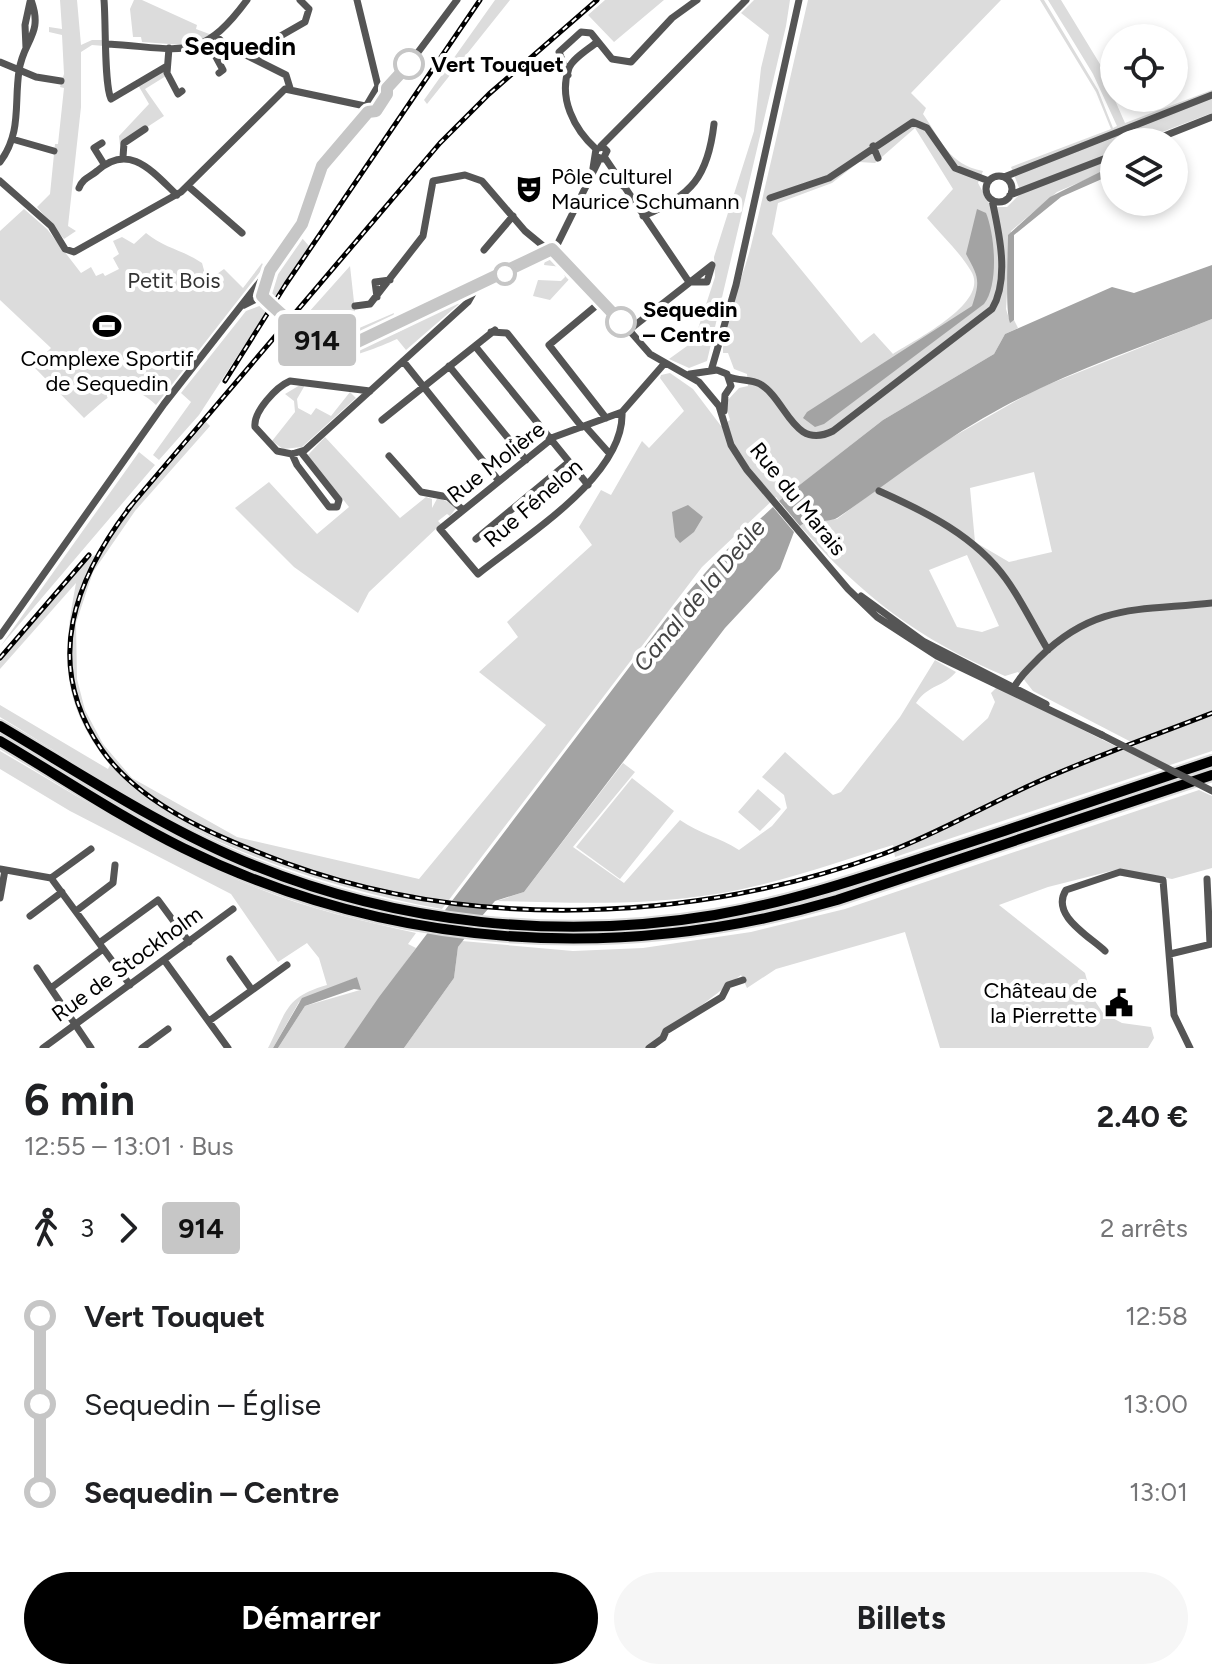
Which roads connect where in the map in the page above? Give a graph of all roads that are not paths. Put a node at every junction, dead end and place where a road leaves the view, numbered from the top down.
1 (31, 0) edge
2 (104, 0) edge
3 (247, 0) edge
4 (300, 0) edge
5 (357, 0) edge
6 (457, 0) edge
7 (697, 0) edge
8 (746, 0) edge
9 (799, 0) edge
10 (217, 37) junction
11 (208, 42) junction
12 (597, 42) junction
13 (108, 44) junction
14 (169, 48) junction
15 (256, 60) junction
16 (0, 62) edge
17 (167, 66) junction
18 (19, 70) junction
19 (219, 73) dead end
20 (568, 75) junction
21 (61, 81) dead end
22 (382, 87) junction
23 (290, 88) junction
24 (182, 91) dead end
25 (1212, 95) edge
26 (366, 109) junction
27 (1212, 117) edge
28 (714, 124) dead end
29 (1184, 128) edge
30 (145, 129) dead end
31 (12, 139) junction
32 (102, 143) dead end
33 (873, 146) junction
34 (54, 151) dead end
35 (600, 153) junction
36 (123, 157) junction
37 (878, 158) dead end
38 (1100, 160) edge
39 (0, 162) edge
40 (104, 164) junction
41 (0, 176) edge
42 (1004, 177) junction
43 (635, 180) dead end
44 (989, 181) junction
45 (188, 186) junction
46 (623, 186) junction
47 (79, 188) dead end
48 (177, 195) junction
49 (1010, 195) junction
50 (770, 198) dead end
51 (992, 200) junction
52 (1003, 201) junction
53 (513, 216) junction
54 (643, 216) junction
55 (998, 227) junction
56 (242, 233) dead end
57 (552, 249) junction
58 (484, 250) dead end
59 (476, 288) junction
60 (259, 294) junction
61 (460, 295) junction
62 (603, 300) junction
63 (355, 306) dead end
64 (459, 309) junction
65 (629, 330) junction
66 (475, 346) junction
67 (719, 349) junction
68 (403, 361) junction
69 (664, 364) junction
70 (449, 366) junction
71 (709, 372) junction
72 (685, 374) junction
73 (728, 375) junction
74 (750, 381) junction
75 (423, 387) junction
76 (703, 387) junction
77 (370, 391) junction
78 (726, 394) junction
79 (711, 397) junction
80 (622, 412) junction
81 (724, 414) junction
82 (606, 418) junction
83 (382, 420) dead end
84 (584, 426) junction
85 (551, 439) junction
86 (297, 453) junction
87 (609, 453) junction
88 (389, 456) dead end
89 (526, 460) junction
90 (569, 462) junction
91 (499, 481) junction
92 (588, 485) junction
93 (879, 491) dead end
94 (463, 510) junction
95 (440, 529) joint
96 (476, 539) dead end
97 (1212, 603) edge
98 (0, 636) edge
99 (1048, 650) junction
100 (1012, 690) junction
101 (0, 726) edge
102 (0, 741) edge
103 (1212, 761) edge
104 (1212, 775) edge
105 (1212, 791) edge
106 (91, 849) dead end
107 (115, 865) dead end
108 (2, 870) edge
109 (51, 878) junction
110 (1207, 879) dead end
111 (62, 892) junction
112 (0, 898) edge
113 (233, 909) dead end
114 (76, 911) junction
115 (30, 916) dead end
116 (189, 942) junction
117 (1211, 944) edge
118 (101, 946) junction
119 (1105, 951) dead end
120 (1170, 954) junction
121 (230, 959) dead end
122 (164, 960) junction
123 (287, 965) dead end
124 (37, 968) dead end
125 (733, 982) dead end
126 (130, 985) junction
127 (51, 988) junction
128 (252, 990) junction
129 (209, 1021) junction
130 (74, 1026) junction
131 (168, 1029) dead end
132 (43, 1048) edge
133 (91, 1048) edge
134 (142, 1048) edge
135 (228, 1048) edge
136 (649, 1048) edge
137 (1190, 1048) edge

1 - 18 street
2 - 13 street
3 - 10 street
4 - 15 street
5 - 22 street
6 - 22 street
7 - 12 street
8 - 35 street
9 - 67 street
10 - 11 street
10 - 15 street
11 - 14 street
11 - 19 street
12 - 20 street
12 - 20 street
13 - 14 street
13 - 17 street
14 - 17 street
15 - 23 street
16 - 18 street
17 - 24 street
18 - 21 street
18 - 31 street
20 - 35 street
22 - 26 street
22 - 26 street
23 - 26 street
23 - 45 street
25 - 42 street
26 - 60 street
27 - 29 street
28 - 54 street
30 - 36 street
31 - 34 street
31 - 39 street
32 - 40 street
33 - 37 street
33 - 44 street
33 - 50 street
35 - 46 street
35 - 57 street
36 - 40 street
36 - 48 street
38 - 49 street
40 - 47 street
41 - 48 street
42 - 44 street
42 - 49 street
43 - 46 street
44 - 51 street
45 - 48 street
45 - 56 street
46 - 54 street
49 - 52 street
51 - 52 street
51 - 55 street
52 - 55 street
53 - 57 street
53 - 58 street
53 - 63 street
54 - 65 street
55 - 74 street
57 - 59 street
57 - 62 street
59 - 61 street
59 - 64 street
60 - 61 street, bridge
60 - 98 street
61 - 64 street
62 - 65 street
62 - 82 street
64 - 68 street
65 - 69 street
66 - 70 street
66 - 84 street
66 - 85 street
67 - 71 street
67 - 73 street
68 - 75 street
68 - 77 street
69 - 72 street
69 - 80 street
70 - 75 street
70 - 89 street
71 - 72 street
71 - 73 street
71 - 76 street
72 - 76 street
73 - 74 street
73 - 78 street, Rue du Marais
74 - 78 street
75 - 83 street
75 - 91 street
76 - 79 street, Rue du Marais
77 - 86 street
77 - 86 street
78 - 79 street
78 - 81 street, Rue du Marais
79 - 81 street, Rue du Marais
80 - 82 street, Rue Molière
80 - 87 street, Rue Fénelon
81 - 100 street, Rue du Marais
82 - 84 street, Rue Molière
84 - 85 street, Rue Molière
84 - 87 street
85 - 89 street, Rue Molière
85 - 90 street
86 - 86 street
87 - 92 street, Rue Fénelon
88 - 94 street
89 - 91 street, Rue Molière
90 - 92 street
90 - 96 street
91 - 94 street, Rue Molière
92 - 95 street, Rue Fénelon
93 - 99 street
94 - 95 street, Rue Molière
97 - 99 street
99 - 100 street
100 - 105 street, Rue du Marais, bridge
101 - 103 highway
102 - 104 highway
106 - 109 street
107 - 114 street
108 - 109 street
108 - 112 street
109 - 111 street
110 - 117 street
111 - 114 street
111 - 115 street
113 - 116 street, Rue de Stockholm
114 - 118 street
116 - 118 street
116 - 122 street, Rue de Stockholm
117 - 120 street
118 - 126 street
118 - 127 street
119 - 120 street
120 - 137 street
121 - 128 street
122 - 126 street, Rue de Stockholm
122 - 129 street
123 - 128 street
124 - 127 street
125 - 136 street
126 - 130 street, Rue de Stockholm
127 - 130 street
128 - 129 street
129 - 135 street
130 - 132 street, Rue de Stockholm
130 - 133 street
131 - 134 street

